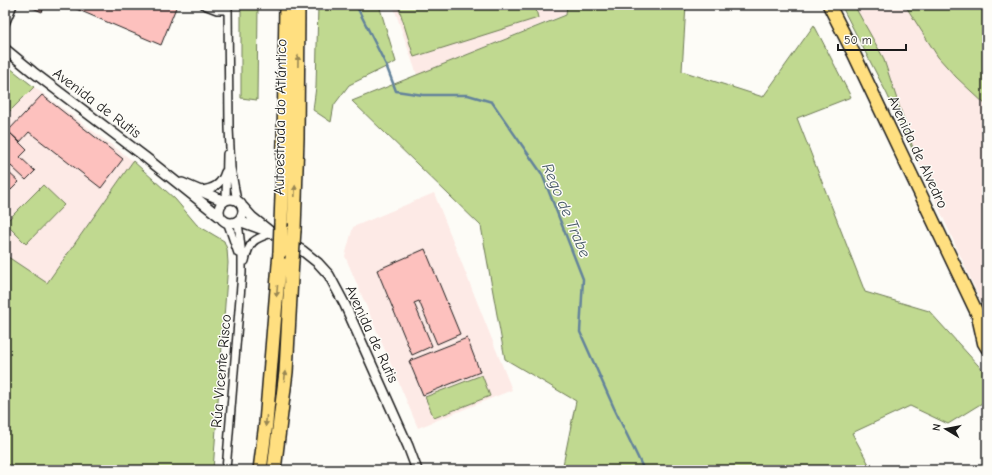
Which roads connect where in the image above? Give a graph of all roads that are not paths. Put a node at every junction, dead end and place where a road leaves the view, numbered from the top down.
1 (13, 5) edge
2 (204, 5) edge
3 (286, 5) edge
4 (298, 5) edge
5 (829, 5) edge
6 (228, 8) edge
7 (5, 24) edge
8 (5, 50) edge
9 (229, 128) junction
10 (226, 168) junction
11 (173, 179) junction
12 (200, 190) junction
13 (225, 200) junction
14 (240, 204) junction
15 (220, 217) junction
16 (235, 222) junction
17 (272, 233) junction
18 (242, 273) junction
19 (977, 313) junction
20 (987, 325) edge
21 (987, 348) edge
22 (226, 470) edge
23 (260, 470) edge
24 (274, 470) edge
25 (417, 470) edge

1 - 7 street
2 - 6 street
3 -> 23 highway, Autoestrada do Atlántico, bridge
24 -> 4 highway, Autoestrada do Atlántico, bridge
5 - 19 highway, Avenida de Alvedro
6 - 9 street
8 - 11 street, Avenida de Rutis
9 - 10 street
9 - 14 street
10 - 12 street
10 - 13 street
11 - 12 street, Avenida de Rutis
11 - 15 street, Avenida de Rutis
12 - 13 street, Avenida de Rutis
13 - 14 street
13 - 15 street
14 - 16 street
14 - 17 street, Avenida de Rutis
15 - 16 street
16 - 17 street, Avenida de Rutis
16 - 18 street, Rúa Vicente Risco
17 - 18 street
17 - 25 street, Avenida de Rutis
18 - 22 street, Rúa Vicente Risco
19 - 20 highway, Avenida de Alvedro
19 - 21 highway, Avenida de Alvedro

